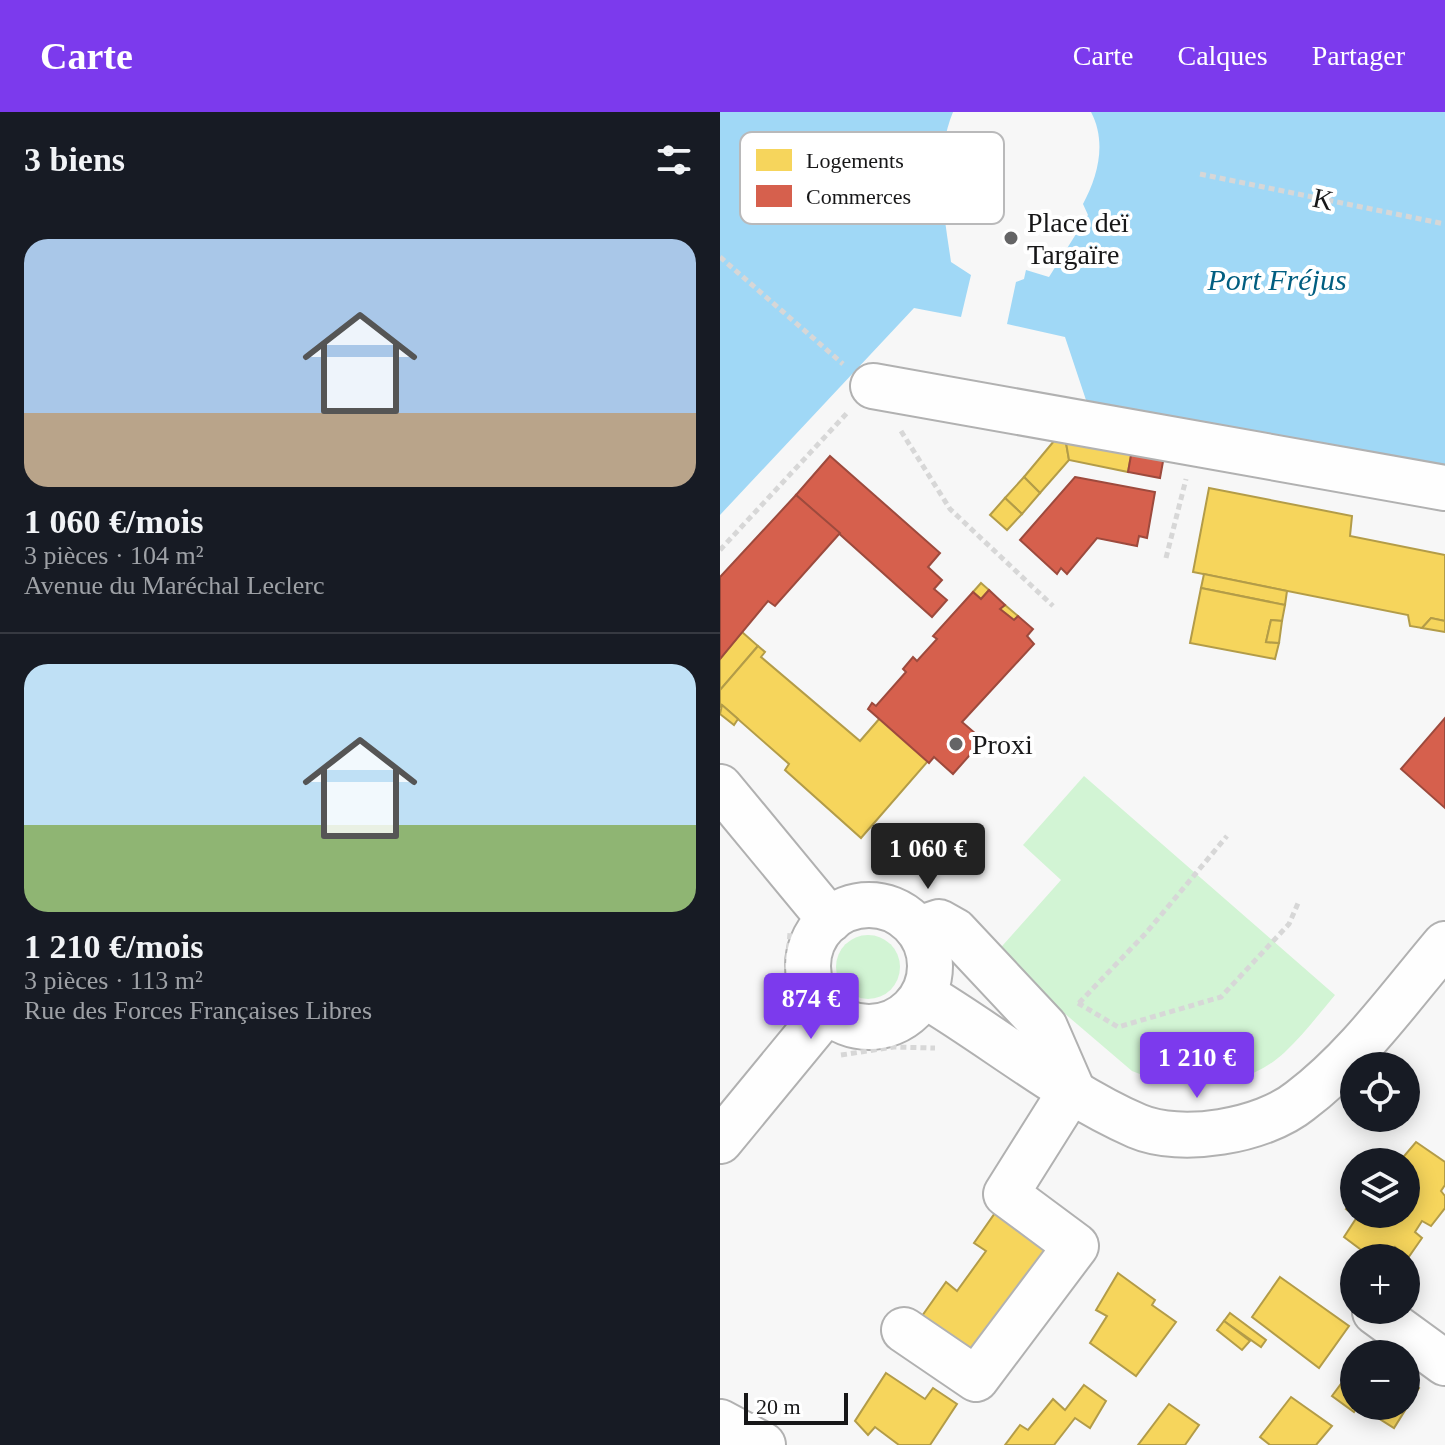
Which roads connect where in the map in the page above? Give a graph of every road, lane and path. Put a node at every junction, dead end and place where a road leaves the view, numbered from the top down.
1 (1200, 174) dead end
2 (1445, 224) edge
3 (720, 257) edge
4 (837, 359) dead end
5 (873, 386) junction
6 (1189, 443) junction
7 (1445, 488) edge
8 (720, 550) edge
9 (1166, 558) dead end
10 (1053, 606) dead end
11 (720, 787) edge
12 (1227, 836) dead end
13 (1299, 901) dead end
14 (810, 925) junction
15 (918, 929) junction
16 (1445, 944) edge
17 (924, 995) junction
18 (1067, 996) dead end
19 (784, 1003) dead end
20 (1079, 1003) junction
21 (827, 1011) junction
22 (939, 1048) dead end
23 (828, 1061) dead end
24 (1072, 1089) junction
25 (720, 1141) edge
26 (1391, 1324) edge
27 (904, 1330) dead end
28 (1445, 1363) edge
29 (720, 1422) edge
30 (763, 1445) edge

1 - 2 path, K
3 - 4 path
5 - 6 street
5 - 8 path
5 - 10 path
6 - 7 street
6 - 9 path
11 - 14 street
12 - 20 path
13 - 20 path
14 - 15 street
14 - 19 path
14 - 21 street
15 - 17 street
15 - 24 street
16 - 24 street
17 - 21 street
17 - 24 street
18 - 20 path
21 - 25 street
22 - 23 path
24 - 27 street
26 - 28 street
29 - 30 street

